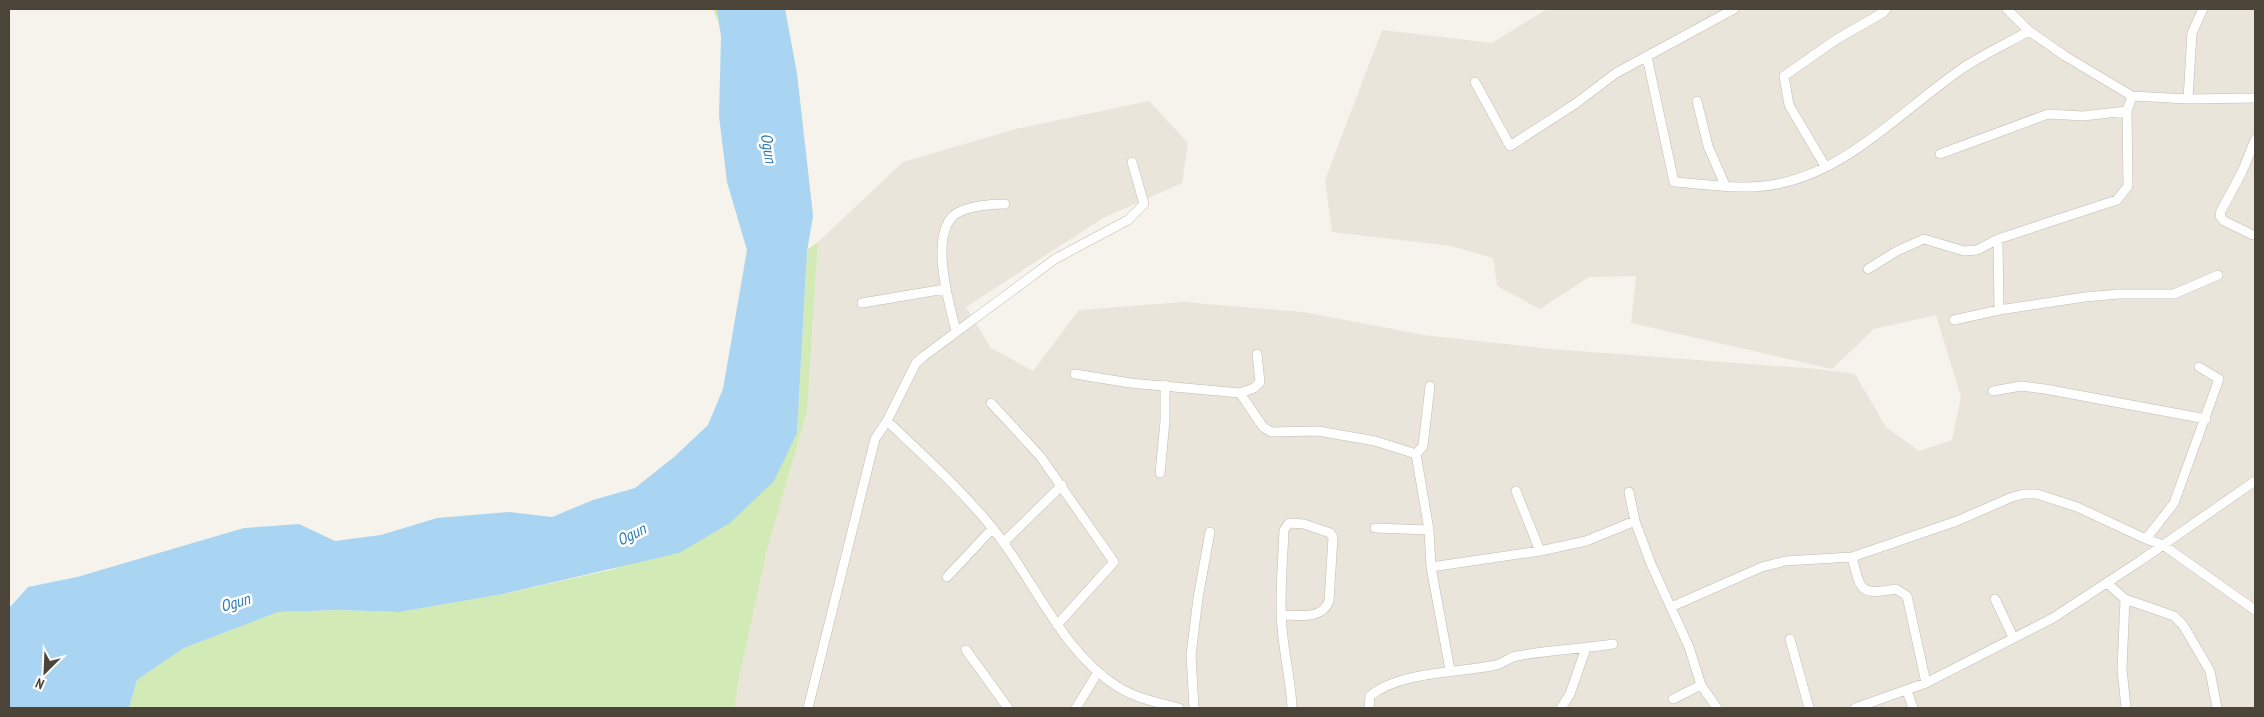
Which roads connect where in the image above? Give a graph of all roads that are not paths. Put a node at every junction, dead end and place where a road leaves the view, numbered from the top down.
1 (1734, 9) edge
2 (1886, 9) edge
3 (2007, 9) edge
4 (2203, 9) edge
5 (2030, 31) junction
6 (1647, 57) junction
7 (1474, 82) dead end
8 (2132, 96) junction
9 (2255, 98) edge
10 (1697, 100) dead end
11 (2188, 100) junction
12 (2127, 111) junction
13 (2255, 140) edge
14 (1940, 154) dead end
15 (1132, 162) dead end
16 (1825, 166) junction
17 (1725, 185) junction
18 (1005, 204) dead end
19 (2253, 235) dead end
20 (1998, 239) junction
21 (1868, 270) dead end
22 (2218, 275) dead end
23 (945, 289) junction
24 (862, 303) dead end
25 (1999, 310) junction
26 (1954, 320) dead end
27 (956, 331) junction
28 (1257, 354) dead end
29 (2199, 367) dead end
30 (1075, 374) dead end
31 (1165, 386) junction
32 (1430, 386) dead end
33 (1993, 391) dead end
34 (1240, 394) junction
35 (991, 403) dead end
36 (2206, 419) junction
37 (887, 421) junction
38 (1416, 454) junction
39 (1160, 473) dead end
40 (2255, 481) edge
41 (1062, 485) junction
42 (1516, 491) dead end
43 (1630, 492) dead end
44 (1634, 520) junction
45 (993, 528) junction
46 (1375, 528) dead end
47 (1429, 530) junction
48 (1210, 532) dead end
49 (2146, 539) junction
50 (1004, 542) junction
51 (2163, 545) junction
52 (1540, 551) junction
53 (1852, 557) junction
54 (1432, 567) junction
55 (947, 577) dead end
56 (2107, 583) junction
57 (1995, 599) dead end
58 (2125, 599) junction
59 (1671, 607) junction
60 (2255, 610) edge
61 (1282, 616) junction
62 (1057, 625) junction
63 (2013, 637) junction
64 (1790, 639) dead end
65 (1613, 644) dead end
66 (1586, 648) junction
67 (966, 650) dead end
68 (1450, 670) junction
69 (1098, 672) junction
70 (1926, 683) junction
71 (1701, 685) junction
72 (1907, 690) junction
73 (1673, 699) dead end
74 (808, 708) edge
75 (1008, 708) edge
76 (1076, 708) edge
77 (1179, 708) edge
78 (1194, 708) edge
79 (1292, 708) edge
80 (1369, 708) edge
81 (1561, 708) edge
82 (1717, 708) edge
83 (1809, 708) edge
84 (1855, 708) edge
85 (1912, 708) edge
86 (2126, 708) edge
87 (2217, 708) edge

1 - 6 street
2 - 16 street
3 - 5 street
4 - 11 street
5 - 8 street
5 - 16 street
6 - 7 street
6 - 17 street
8 - 11 street
8 - 12 street
9 - 11 street
10 - 17 street
12 - 14 street
12 - 20 street
13 - 19 street
15 - 27 street
16 - 17 street
18 - 23 street
20 - 21 street
20 - 25 street
22 - 25 street
23 - 24 street
23 - 27 street
25 - 26 street
27 - 37 street
28 - 34 street
29 - 36 street
30 - 31 street
31 - 34 street
31 - 39 street
32 - 38 street
33 - 36 street
34 - 38 street
35 - 41 street
36 - 49 street
37 - 45 street
37 - 74 street
38 - 47 street
40 - 51 street
41 - 50 street
41 - 62 street
42 - 52 street
43 - 44 street
44 - 52 street
44 - 59 street
45 - 50 street
45 - 55 street
46 - 47 street
47 - 54 street
48 - 78 street
49 - 51 street
49 - 53 street
50 - 62 street
51 - 56 street
51 - 60 street
52 - 54 street
53 - 59 street
53 - 70 street
54 - 68 street
56 - 58 street
56 - 63 street
57 - 63 street
58 - 86 street
58 - 87 street
59 - 71 street
61 - 61 street
61 - 79 street
62 - 69 street
63 - 70 street
64 - 83 street
65 - 66 street
66 - 68 street
66 - 81 street
67 - 75 street
68 - 80 street
69 - 76 street
69 - 77 street
70 - 72 street
71 - 73 street
71 - 82 street
72 - 84 street
72 - 85 street

